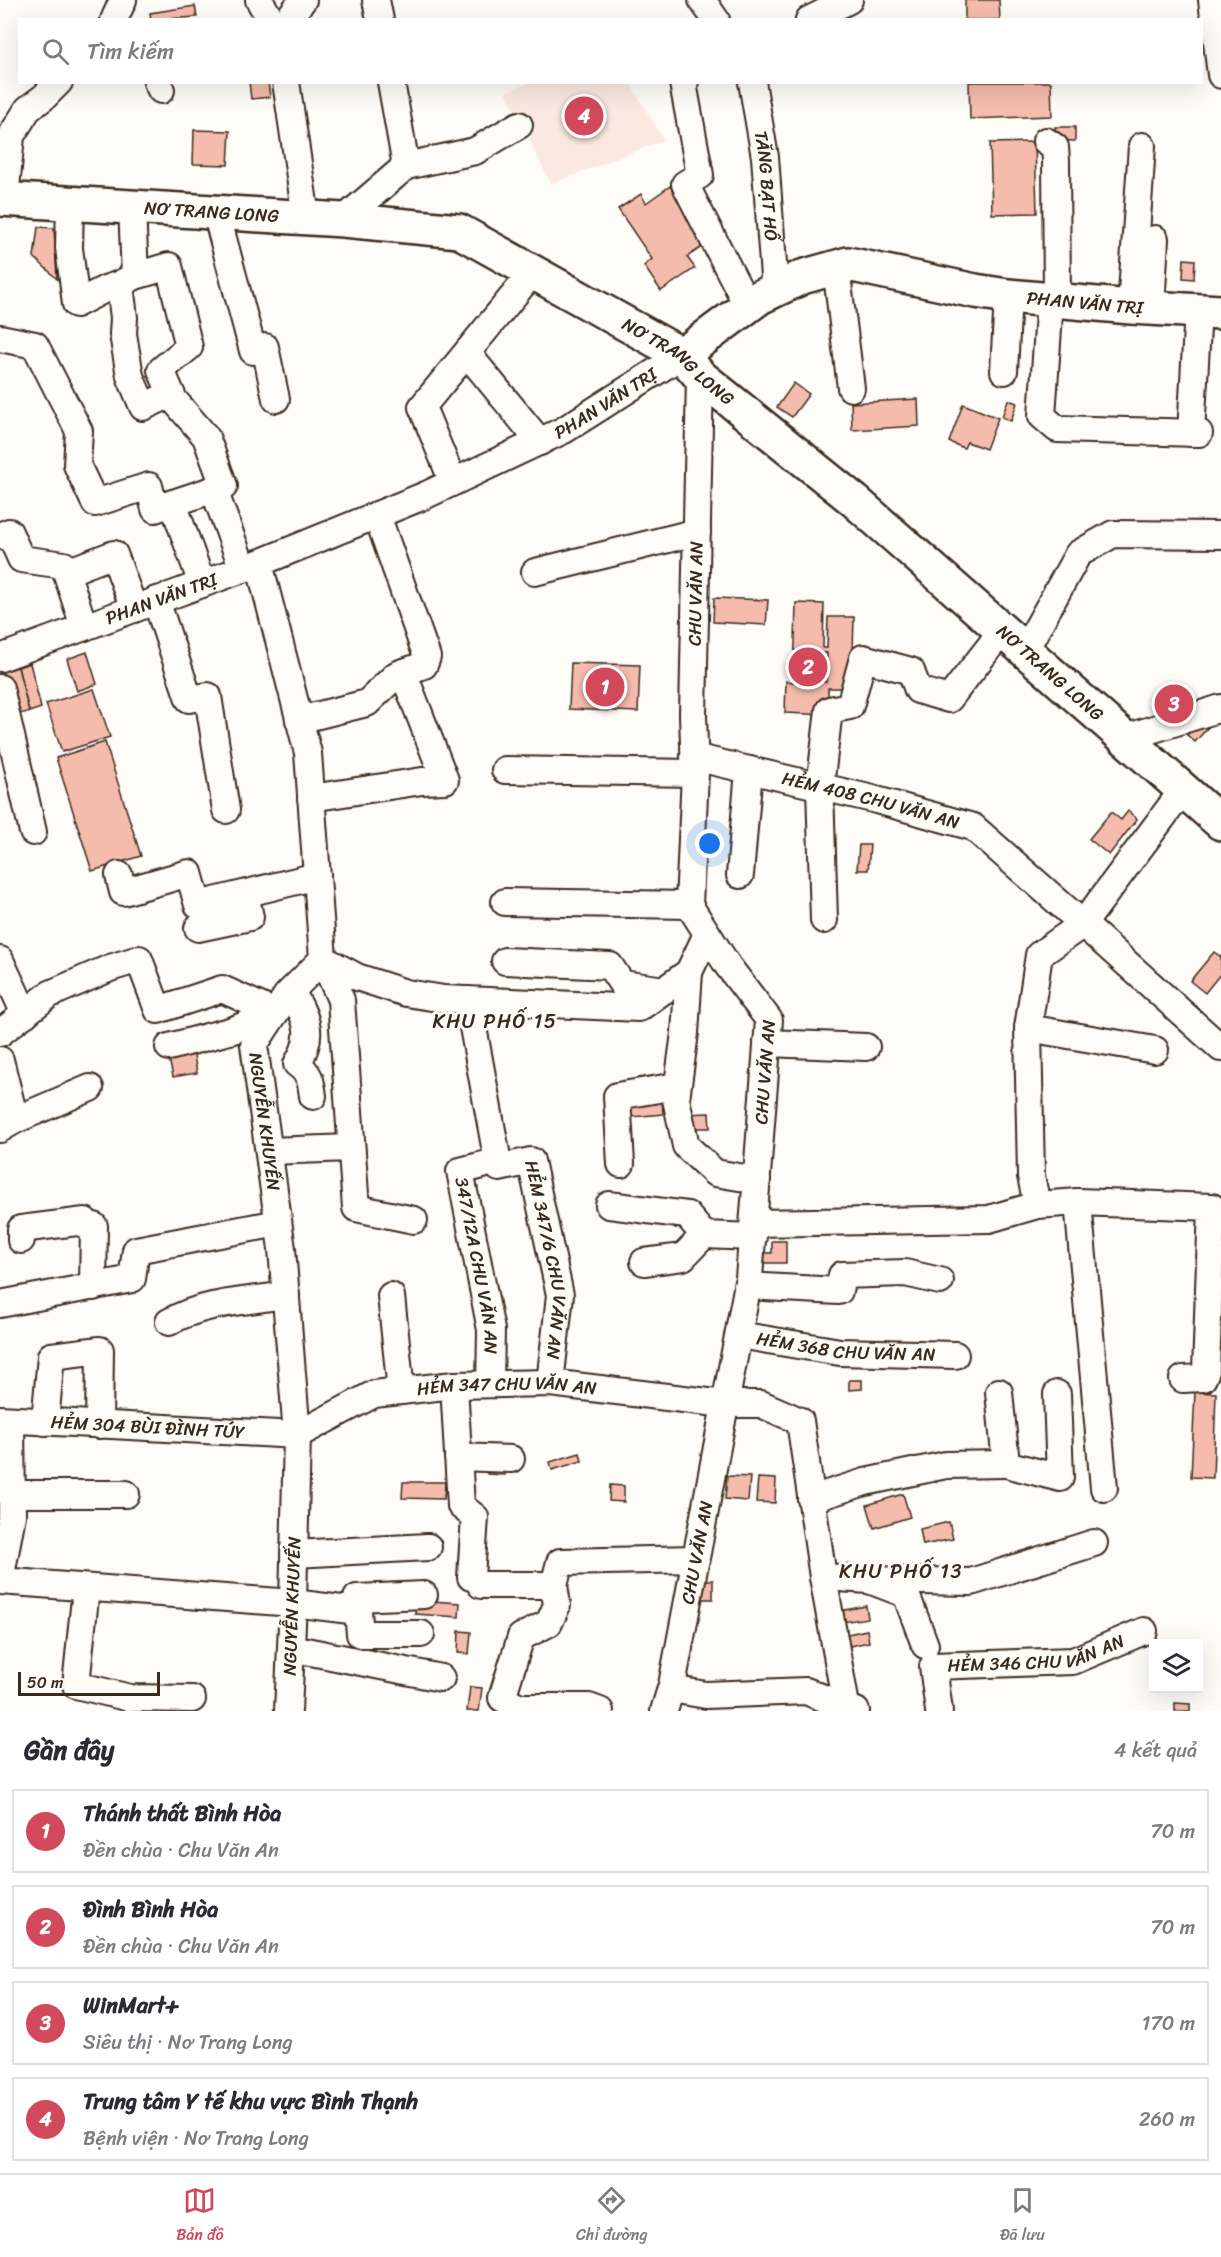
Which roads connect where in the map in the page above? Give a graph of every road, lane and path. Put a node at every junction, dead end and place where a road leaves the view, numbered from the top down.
1 (259, 0) edge
2 (303, 0) edge
3 (376, 0) edge
4 (702, 0) edge
5 (849, 0) edge
6 (1214, 7) edge
7 (270, 18) edge
8 (289, 18) edge
9 (380, 18) edge
10 (715, 18) edge
11 (813, 18) edge
12 (1220, 43) edge
13 (1221, 75) edge
14 (57, 84) edge
15 (286, 84) edge
16 (391, 84) edge
17 (683, 84) edge
18 (752, 84) edge
19 (519, 125) dead end
20 (1047, 141) dead end
21 (1142, 146) dead end
22 (406, 166) junction
23 (3, 199) edge
24 (70, 202) junction
25 (132, 207) junction
26 (216, 212) junction
27 (306, 217) junction
28 (343, 220) junction
29 (1155, 239) dead end
30 (836, 267) junction
31 (533, 272) junction
32 (128, 280) junction
33 (1008, 296) junction
34 (761, 298) junction
35 (1054, 299) junction
36 (1141, 308) junction
37 (1210, 311) edge
38 (0, 338) edge
39 (467, 353) junction
40 (691, 366) junction
41 (1004, 371) dead end
42 (851, 388) dead end
43 (171, 394) junction
44 (276, 399) dead end
45 (540, 442) junction
46 (453, 482) junction
47 (214, 490) junction
48 (173, 503) junction
49 (377, 515) junction
50 (697, 532) junction
51 (4, 534) edge
52 (1221, 535) edge
53 (251, 566) junction
54 (67, 572) junction
55 (535, 572) dead end
56 (202, 584) junction
57 (146, 604) junction
58 (84, 627) junction
59 (1013, 640) junction
60 (0, 658) edge
61 (403, 672) junction
62 (0, 688) edge
63 (1221, 708) edge
64 (300, 720) junction
65 (1125, 738) junction
66 (695, 765) junction
67 (505, 770) dead end
68 (749, 770) junction
69 (820, 787) junction
70 (1183, 790) junction
71 (311, 798) junction
72 (226, 810) dead end
73 (1221, 823) edge
74 (33, 832) dead end
75 (119, 875) dead end
76 (740, 875) dead end
77 (317, 876) junction
78 (245, 894) junction
79 (506, 902) dead end
80 (689, 905) junction
81 (824, 920) dead end
82 (1083, 924) junction
83 (198, 928) dead end
84 (707, 934) junction
85 (323, 959) junction
86 (0, 960) edge
87 (505, 961) dead end
88 (690, 972) junction
89 (665, 990) junction
90 (291, 991) junction
91 (468, 1000) junction
92 (275, 1013) junction
93 (25, 1014) junction
94 (1028, 1028) junction
95 (0, 1033) edge
96 (767, 1043) junction
97 (169, 1047) dead end
98 (866, 1047) dead end
99 (1221, 1048) edge
100 (1155, 1050) dead end
101 (0, 1060) edge
102 (677, 1086) junction
103 (90, 1088) dead end
104 (313, 1096) dead end
105 (8, 1125) edge
106 (351, 1148) junction
107 (269, 1151) junction
108 (621, 1164) dead end
109 (483, 1166) dead end
110 (757, 1180) junction
111 (1078, 1202) junction
112 (1037, 1204) junction
113 (609, 1205) dead end
114 (414, 1221) dead end
115 (278, 1223) junction
116 (753, 1230) junction
117 (704, 1235) junction
118 (21, 1240) dead end
119 (644, 1262) dead end
120 (940, 1281) dead end
121 (747, 1286) junction
122 (93, 1287) junction
123 (286, 1295) junction
124 (391, 1296) dead end
125 (0, 1304) edge
126 (169, 1322) dead end
127 (739, 1335) junction
128 (955, 1355) dead end
129 (1183, 1379) dead end
130 (550, 1383) junction
131 (490, 1384) junction
132 (454, 1385) junction
133 (401, 1390) junction
134 (999, 1392) dead end
135 (1057, 1394) dead end
136 (725, 1404) junction
137 (6, 1420) edge
138 (45, 1422) junction
139 (99, 1425) junction
140 (297, 1435) junction
141 (458, 1457) junction
142 (511, 1459) dead end
143 (1006, 1464) junction
144 (1104, 1488) dead end
145 (12, 1494) junction
146 (126, 1494) dead end
147 (812, 1499) junction
148 (1094, 1543) dead end
149 (428, 1547) dead end
150 (294, 1554) junction
151 (696, 1559) junction
152 (823, 1578) junction
153 (869, 1580) junction
154 (0, 1581) edge
155 (554, 1585) junction
156 (86, 1588) junction
157 (424, 1595) dead end
158 (294, 1603) junction
159 (358, 1611) junction
160 (1144, 1631) dead end
161 (421, 1634) dead end
162 (925, 1645) dead end
163 (291, 1648) junction
164 (441, 1677) dead end
165 (192, 1699) dead end
166 (667, 1700) edge
167 (850, 1710) edge
168 (288, 1711) edge
169 (600, 1711) edge
170 (939, 1711) edge

1 - 7 street
2 - 8 street
3 - 9 street
4 - 10 street
5 - 11 street
6 - 12 street
12 - 13 street
14 - 23 street
15 - 27 street
16 - 22 street
17 - 34 street
18 - 34 street, TĂNG BẠT HỔ
19 - 22 street
20 - 35 street
21 - 36 street
22 - 28 street
23 - 24 main road, NƠ TRANG LONG
24 - 25 main road, NƠ TRANG LONG
24 - 32 street
25 - 26 main road, NƠ TRANG LONG
25 - 32 street
26 - 27 main road, NƠ TRANG LONG
26 - 44 street
27 - 28 main road, NƠ TRANG LONG
28 - 31 main road, NƠ TRANG LONG
29 - 36 street
30 - 33 main road, PHAN VĂN TRỊ
30 - 34 main road, PHAN VĂN TRỊ
30 - 42 street
31 - 39 street
31 - 40 main road, NƠ TRANG LONG
32 - 43 street
32 - 43 street
33 - 35 main road, PHAN VĂN TRỊ
33 - 41 street
34 - 40 main road, PHAN VĂN TRỊ
35 - 36 main road, PHAN VĂN TRỊ
35 - 37 street
36 - 37 main road, PHAN VĂN TRỊ
38 - 48 street
39 - 45 street
39 - 46 street
40 - 45 street, PHAN VĂN TRỊ
40 - 50 street, CHU VĂN AN
40 - 59 main road, NƠ TRANG LONG
43 - 47 street
45 - 46 street, PHAN VĂN TRỊ
46 - 49 street, PHAN VĂN TRỊ
47 - 48 street
47 - 53 street
48 - 56 street
49 - 53 street, PHAN VĂN TRỊ
49 - 61 street
50 - 55 street
50 - 66 street, CHU VĂN AN
51 - 54 street
52 - 59 street
53 - 56 street, PHAN VĂN TRỊ
53 - 64 street
54 - 57 street
54 - 58 street
56 - 57 street, PHAN VĂN TRỊ
57 - 58 street, PHAN VĂN TRỊ
57 - 72 street
58 - 60 street, PHAN VĂN TRỊ
59 - 65 main road, NƠ TRANG LONG
59 - 69 street
61 - 64 street
61 - 71 street
62 - 74 street
63 - 65 street
64 - 71 street
65 - 70 main road, NƠ TRANG LONG
66 - 67 street, HẺM 408 CHU VĂN AN
66 - 68 street, HẺM 408 CHU VĂN AN
66 - 80 street, CHU VĂN AN
68 - 69 street, HẺM 408 CHU VĂN AN
68 - 76 street
69 - 81 street
69 - 82 street, HẺM 408 CHU VĂN AN
70 - 73 main road, NƠ TRANG LONG
70 - 82 street
71 - 77 street
75 - 78 street
77 - 78 street
77 - 85 street
78 - 83 street
79 - 80 street
80 - 84 street, CHU VĂN AN
82 - 94 street
82 - 99 street, HẺM 408 CHU VĂN AN
84 - 88 street
84 - 96 street, CHU VĂN AN
85 - 90 street, NGUYỄN KHUYẾN
85 - 91 street
85 - 106 street
86 - 93 street
87 - 89 street
88 - 89 street
88 - 102 street
89 - 91 street
90 - 92 street, NGUYỄN KHUYẾN
90 - 104 street
91 - 130 street, HẺM 347/6 CHU VĂN AN
92 - 93 street
92 - 97 street
92 - 107 street, NGUYỄN KHUYẾN
93 - 95 street
94 - 100 street
94 - 112 street
96 - 98 street
96 - 110 street, CHU VĂN AN
101 - 105 street
102 - 108 street
102 - 110 street
103 - 105 street
106 - 107 street
106 - 114 street
107 - 115 street, NGUYỄN KHUYẾN
109 - 131 street, 347/12A CHU VĂN AN
110 - 116 street, CHU VĂN AN
111 - 112 street
111 - 129 street
111 - 144 street
112 - 116 street
113 - 117 street
115 - 122 street
115 - 123 street, NGUYỄN KHUYẾN
116 - 117 street
116 - 121 street, CHU VĂN AN
117 - 119 street
118 - 122 street
120 - 121 street
121 - 127 street, CHU VĂN AN
122 - 125 street
123 - 126 street
123 - 140 street, NGUYỄN KHUYẾN
124 - 133 street
127 - 128 street, HẺM 368 CHU VĂN AN
127 - 136 street, CHU VĂN AN
130 - 131 street, HẺM 347 CHU VĂN AN
130 - 136 street, HẺM 347 CHU VĂN AN
131 - 132 street, HẺM 347 CHU VĂN AN
132 - 133 street, HẺM 347 CHU VĂN AN
132 - 141 street
133 - 140 street, HẺM 347 CHU VĂN AN
134 - 143 street
135 - 143 street
136 - 147 street, HẺM 347 CHU VĂN AN
136 - 151 street, CHU VĂN AN
137 - 138 street, HẺM 304 BÙI ĐÌNH TÚY
137 - 145 street
138 - 139 street, HẺM 304 BÙI ĐÌNH TÚY
138 - 139 street
139 - 140 street, HẺM 304 BÙI ĐÌNH TÚY
140 - 150 street, NGUYỄN KHUYẾN
141 - 142 street
141 - 155 street
143 - 147 street
145 - 146 street
145 - 154 street
147 - 152 street
148 - 153 street
149 - 150 street
150 - 158 street, NGUYỄN KHUYẾN
151 - 155 street
151 - 166 street, CHU VĂN AN
152 - 153 street
152 - 167 street
153 - 162 street
154 - 156 street
155 - 169 street
156 - 158 street
156 - 165 street
157 - 159 street
158 - 159 street
158 - 163 street, NGUYỄN KHUYẾN
159 - 161 street
160 - 170 street, HẺM 346 CHU VĂN AN
163 - 164 street
163 - 168 street, NGUYỄN KHUYẾN
166 - 167 street

